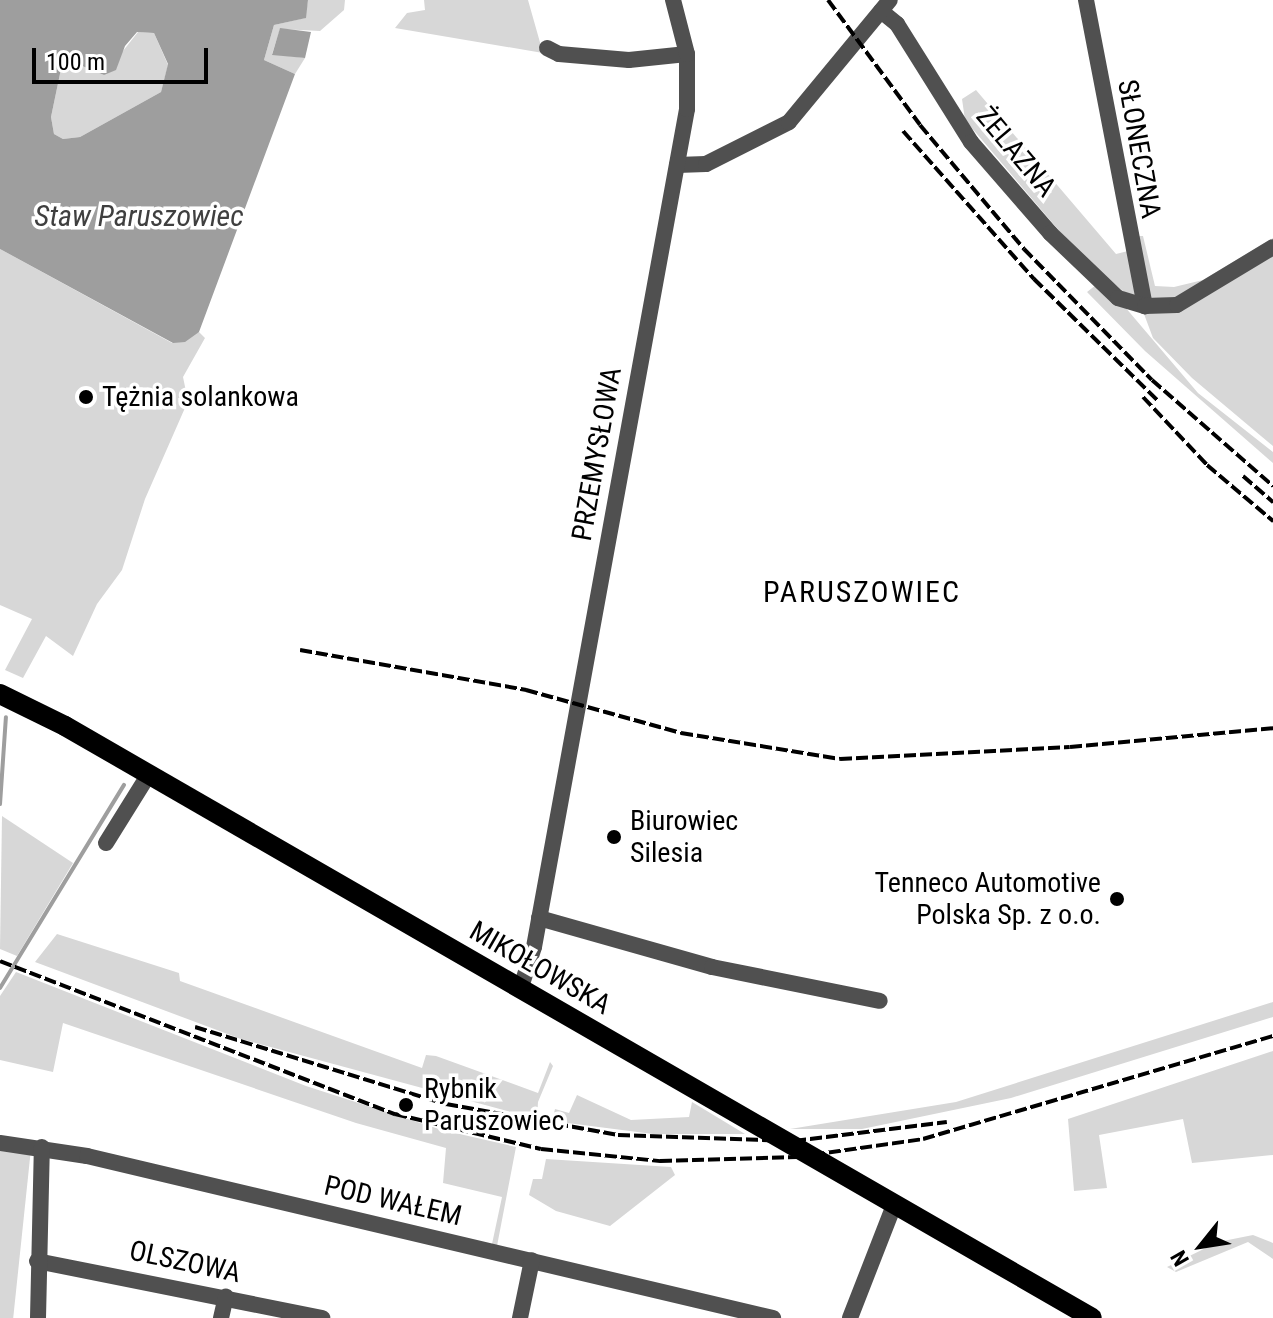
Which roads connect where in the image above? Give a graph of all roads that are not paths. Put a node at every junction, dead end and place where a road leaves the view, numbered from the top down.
1 (673, 0) edge
2 (1086, 0) edge
3 (886, 6) edge
4 (547, 48) dead end
5 (687, 54) junction
6 (677, 165) junction
7 (1273, 247) edge
8 (1140, 305) junction
9 (0, 694) edge
10 (149, 774) junction
11 (106, 843) dead end
12 (539, 918) junction
13 (520, 990) junction
14 (880, 1001) dead end
15 (0, 1143) edge
16 (42, 1147) junction
17 (894, 1205) junction
18 (532, 1260) junction
19 (37, 1261) junction
20 (226, 1297) junction
21 (1049, 1297) junction
22 (38, 1318) edge
23 (221, 1318) edge
24 (322, 1318) edge
25 (520, 1318) edge
26 (773, 1318) edge
27 (850, 1318) edge
28 (1067, 1318) edge
29 (1092, 1318) edge

1 - 5 street, PRZEMYSŁOWA
2 - 8 street, SŁONECZNA
3 - 6 street
3 - 8 street, ŻELAZNA
4 - 5 street
5 - 6 street, PRZEMYSŁOWA
6 - 12 street, PRZEMYSŁOWA
7 - 8 street
9 - 10 main road, MIKOŁOWSKA
10 - 11 street
10 - 13 main road, MIKOŁOWSKA
12 - 13 street, PRZEMYSŁOWA
12 - 14 street
13 - 17 main road, MIKOŁOWSKA
15 - 16 street, POD WAŁEM
16 - 18 street, POD WAŁEM
16 - 19 street
17 - 21 main road, MIKOŁOWSKA
17 - 27 street
18 - 25 street
18 - 26 street, POD WAŁEM
19 - 20 street, OLSZOWA
19 - 22 street
20 - 23 street
20 - 24 street, OLSZOWA
21 - 28 main road, MIKOŁOWSKA
21 - 29 main road, MIKOŁOWSKA

